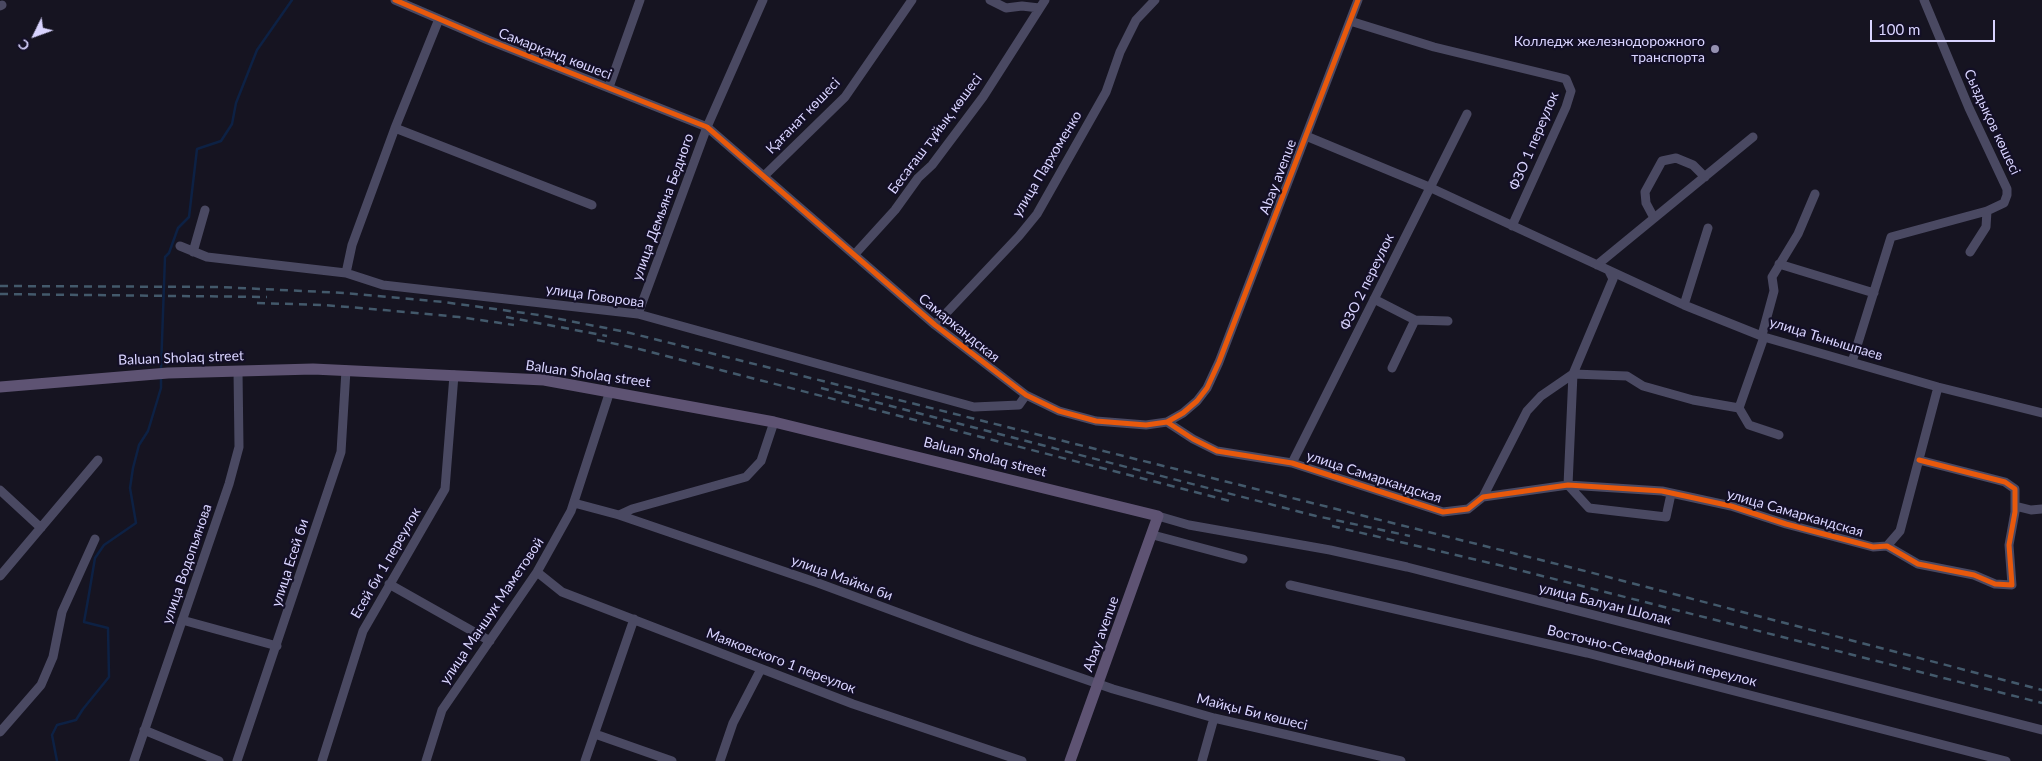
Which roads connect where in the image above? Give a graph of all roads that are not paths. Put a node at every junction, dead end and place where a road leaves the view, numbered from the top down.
1 (395, 0) edge
2 (640, 0) edge
3 (763, 0) edge
4 (912, 0) edge
5 (990, 0) edge
6 (1045, 0) edge
7 (1155, 0) edge
8 (1358, 0) edge
9 (1924, 0) edge
10 (1039, 8) junction
11 (439, 19) junction
12 (1350, 21) junction
13 (609, 88) junction
14 (1466, 114) dead end
15 (707, 127) junction
16 (395, 128) junction
17 (1306, 136) junction
18 (1753, 137) dead end
19 (764, 176) junction
20 (1705, 177) junction
21 (1429, 187) junction
22 (1815, 194) dead end
23 (592, 204) dead end
24 (205, 210) dead end
25 (1987, 211) junction
26 (1654, 218) junction
27 (1512, 226) junction
28 (1708, 228) dead end
29 (180, 246) dead end
30 (194, 252) junction
31 (1970, 252) dead end
32 (855, 254) junction
33 (1779, 264) junction
34 (1597, 265) junction
35 (1609, 270) junction
36 (346, 273) junction
37 (1874, 293) junction
38 (1374, 299) junction
39 (1684, 305) junction
40 (638, 314) junction
41 (1415, 320) junction
42 (1448, 321) dead end
43 (935, 325) junction
44 (1763, 336) junction
45 (1219, 362) joint
46 (1852, 362) junction
47 (1392, 368) dead end
48 (238, 370) junction
49 (346, 370) junction
50 (1573, 374) junction
51 (454, 375) junction
52 (0, 387) edge
53 (1938, 387) junction
54 (610, 391) junction
55 (1026, 396) junction
56 (1740, 408) junction
57 (2042, 413) edge
58 (774, 422) junction
59 (1167, 422) junction
60 (1779, 435) dead end
61 (98, 460) dead end
62 (1919, 460) junction
63 (1292, 463) junction
64 (1568, 484) junction
65 (0, 490) edge
66 (1671, 494) junction
67 (1483, 497) junction
68 (574, 503) junction
69 (2015, 506) junction
70 (2042, 509) edge
71 (619, 515) junction
72 (1158, 516) junction
73 (41, 528) junction
74 (1153, 535) junction
75 (95, 539) dead end
76 (1887, 546) junction
77 (1243, 559) dead end
78 (537, 572) junction
79 (0, 576) edge
80 (389, 584) junction
81 (1290, 585) dead end
82 (634, 619) junction
83 (182, 620) junction
84 (490, 641) junction
85 (277, 646) junction
86 (761, 669) junction
87 (1098, 684) junction
88 (1214, 718) junction
89 (144, 730) junction
90 (2042, 730) edge
91 (0, 732) edge
92 (595, 734) junction
93 (134, 761) edge
94 (219, 761) edge
95 (237, 761) edge
96 (322, 761) edge
97 (426, 761) edge
98 (586, 761) edge
99 (672, 761) edge
100 (720, 761) edge
101 (1022, 761) edge
102 (1070, 761) edge
103 (1202, 761) edge
104 (1401, 761) edge
105 (2006, 761) edge

1 - 11 street, Самарқанд көшесі
2 - 13 street
3 - 15 street, улица Демьяна Бедного
4 - 19 street, Қағанат көшесі
5 - 10 street
6 - 10 street, Бесағаш тұйық көшесі
7 - 43 street, улица Пархоменко
8 - 12 street, Abay avenue
9 - 25 street, Сыздықов көшесі
10 - 32 street, Бесағаш тұйық көшесі
11 - 13 street, Самарқанд көшесі
11 - 16 street
12 - 17 street, Abay avenue
12 - 27 street, ФЗО 1 переулок
13 - 15 street, Самарқанд көшесі
14 - 21 street, ФЗО 2 переулок
15 - 19 street, Самаркандская
15 - 40 street, улица Демьяна Бедного
16 - 23 street
16 - 36 street
17 - 21 street
17 - 45 street, Abay avenue
18 - 20 street
19 - 32 street, Самаркандская
20 - 26 street
20 - 26 street
21 - 27 street
21 - 38 street, ФЗО 2 переулок
22 - 33 street
24 - 30 street
25 - 31 street
25 - 37 street, Сыздықов көшесі
26 - 34 street
27 - 34 street
28 - 39 street
29 - 30 street, улица Говорова
30 - 36 street, улица Говорова
32 - 43 street, Самаркандская
33 - 37 street
33 - 44 street
34 - 35 street
35 - 39 street, улица Тынышпаев
35 - 50 street
36 - 40 street, улица Говорова
37 - 46 street
38 - 41 street
38 - 63 street, ФЗО 2 переулок
39 - 44 street, улица Тынышпаев
40 - 55 street, улица Говорова
41 - 42 street
41 - 47 street
43 - 55 street, Самаркандская
44 - 46 street, улица Тынышпаев
44 - 56 street
45 - 59 street, Самаркандская
46 - 53 street, улица Тынышпаев
48 - 49 main road, Baluan Sholaq street
48 - 52 main road, Baluan Sholaq street
48 - 83 street, улица Водопьянова
49 - 51 main road, Baluan Sholaq street
49 - 85 street, улица Есей би
50 - 56 street
50 - 64 street
50 - 67 street
51 - 54 main road, Baluan Sholaq street
51 - 80 street, Есей би 1 переулок
53 - 57 street, улица Тынышпаев
53 - 62 street
54 - 58 main road, Baluan Sholaq street
54 - 68 street, улица Маншук Маметовой
55 - 59 street, Самаркандская
56 - 60 street
58 - 71 street
58 - 72 main road, Baluan Sholaq street
59 - 63 street, улица Самаркандская
61 - 73 street
62 - 69 street
62 - 76 street
63 - 67 street, улица Самаркандская
64 - 66 street, улица Самаркандская
64 - 66 street
64 - 67 street, улица Самаркандская
65 - 73 street
66 - 76 street, улица Самаркандская
68 - 71 street, улица Майкы би
68 - 78 street, улица Маншук Маметовой
69 - 70 street
69 - 76 street, улица Самаркандская
71 - 87 street, улица Майкы би
72 - 74 main road, Abay avenue
72 - 90 street, улица Балуан Шолак
73 - 79 street
74 - 77 street
74 - 87 main road, Abay avenue
75 - 91 street
78 - 82 street, Маяковского 1 переулок
78 - 84 street, улица Маншук Маметовой
80 - 84 street
80 - 96 street, Есей би 1 переулок
81 - 105 street, Восточно-Семафорный переулок
82 - 86 street, Маяковского 1 переулок
82 - 92 street
83 - 85 street
83 - 89 street, улица Водопьянова
84 - 97 street, улица Маншук Маметовой
85 - 95 street, улица Есей би
86 - 100 street
86 - 101 street, Маяковского 1 переулок
87 - 88 street, Майқы Би көшесі
87 - 102 main road, Abay avenue
88 - 103 street
88 - 104 street, Майқы Би көшесі
89 - 93 street, улица Водопьянова
89 - 94 street
92 - 98 street
92 - 99 street

